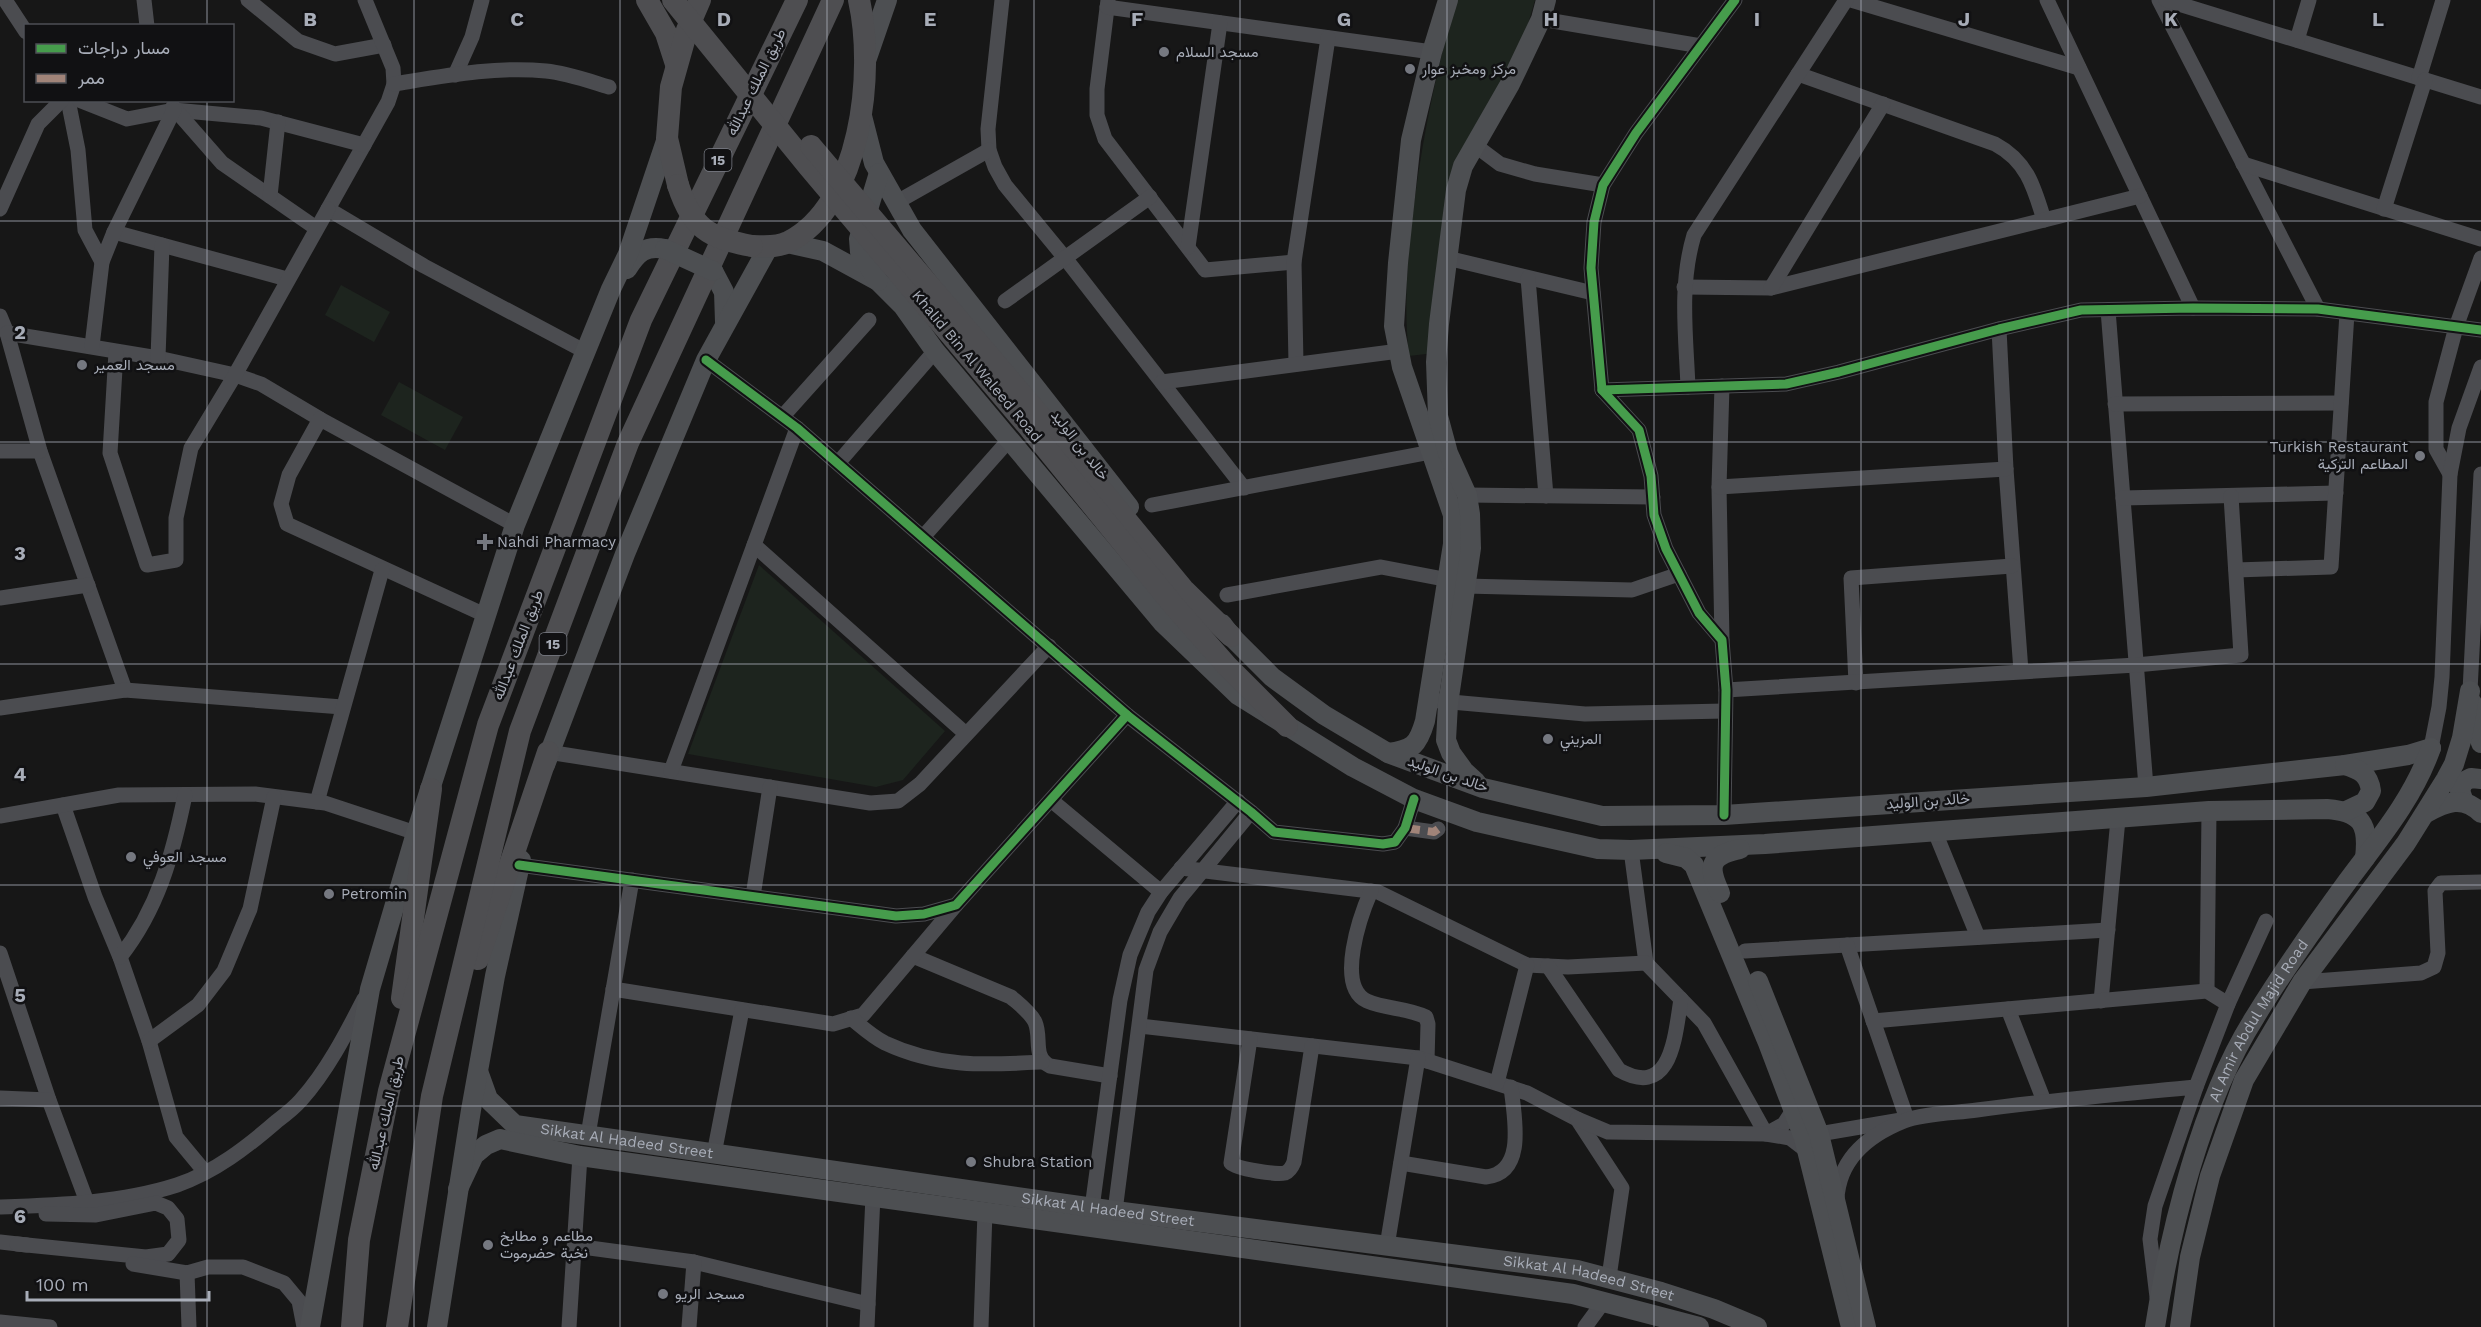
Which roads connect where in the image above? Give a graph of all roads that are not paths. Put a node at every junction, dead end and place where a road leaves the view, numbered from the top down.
1 (5, 0) edge
2 (144, 0) edge
3 (248, 0) edge
4 (364, 0) edge
5 (482, 0) edge
6 (647, 0) edge
7 (673, 0) edge
8 (689, 0) edge
9 (700, 0) edge
10 (796, 0) edge
11 (834, 0) edge
12 (859, 0) edge
13 (887, 0) edge
14 (1002, 0) edge
15 (1448, 0) edge
16 (1735, 0) edge
17 (1848, 0) edge
18 (2047, 0) edge
19 (2159, 0) edge
20 (2166, 0) edge
21 (2309, 0) edge
22 (2443, 0) edge
23 (1107, 4) edge
24 (2214, 7) edge
25 (1543, 9) edge
26 (1220, 23) junction
27 (147, 24) edge
28 (24, 29) edge
29 (1328, 38) junction
30 (2297, 40) junction
31 (384, 45) junction
32 (1701, 46) junction
33 (1432, 52) junction
34 (866, 60) junction
35 (676, 63) junction
36 (2079, 68) junction
37 (1798, 74) junction
38 (455, 75) junction
39 (2422, 79) junction
40 (394, 84) junction
41 (609, 87) dead end
42 (2481, 97) edge
43 (60, 102) edge
44 (68, 102) edge
45 (84, 102) edge
46 (1883, 104) junction
47 (172, 105) edge
48 (861, 113) junction
49 (278, 122) junction
50 (667, 138) junction
51 (364, 145) junction
52 (1476, 146) junction
53 (989, 150) junction
54 (2243, 164) junction
55 (879, 173) junction
56 (1603, 185) junction
57 (270, 196) junction
58 (2140, 196) junction
59 (1150, 197) junction
60 (897, 202) junction
61 (328, 208) junction
62 (2384, 208) junction
63 (0, 209) edge
64 (2044, 220) junction
65 (316, 228) junction
66 (114, 232) junction
67 (2481, 239) edge
68 (162, 245) junction
69 (769, 245) junction
70 (1188, 247) junction
71 (1065, 258) junction
72 (1447, 258) junction
73 (2481, 258) edge
74 (102, 262) junction
75 (1294, 262) junction
76 (1528, 278) junction
77 (287, 279) junction
78 (878, 281) junction
79 (1684, 287) junction
80 (1771, 288) junction
81 (611, 289) junction
82 (1593, 293) junction
83 (1005, 301) dead end
84 (2193, 308) junction
85 (2318, 309) junction
86 (2108, 310) junction
87 (2347, 313) junction
88 (0, 316) edge
89 (870, 320) dead end
90 (724, 327) junction
91 (2457, 327) junction
92 (1999, 329) junction
93 (2481, 330) edge
94 (7, 333) junction
95 (92, 346) junction
96 (935, 351) junction
97 (1399, 351) junction
98 (116, 352) junction
99 (586, 352) junction
100 (158, 358) junction
101 (706, 360) junction
102 (1296, 364) junction
103 (2481, 367) edge
104 (235, 375) junction
105 (1162, 382) junction
106 (1722, 386) junction
107 (1688, 387) junction
108 (1602, 390) junction
109 (2342, 403) junction
110 (2115, 404) junction
111 (783, 416) junction
112 (320, 419) junction
113 (797, 428) junction
114 (1039, 428) junction
115 (1010, 440) junction
116 (0, 451) edge
117 (40, 451) junction
118 (1431, 452) junction
119 (838, 463) junction
120 (2006, 469) junction
121 (2450, 474) junction
122 (2481, 474) edge
123 (1719, 487) junction
124 (1244, 488) junction
125 (2336, 493) junction
126 (1467, 495) junction
127 (1546, 496) junction
128 (2231, 496) junction
129 (1653, 497) junction
130 (2123, 498) junction
131 (1152, 505) dead end
132 (2479, 517) edge
133 (515, 525) junction
134 (923, 537) junction
135 (754, 545) junction
136 (2013, 566) junction
137 (382, 570) junction
138 (2236, 570) junction
139 (1679, 574) junction
140 (1457, 583) junction
141 (88, 585) junction
142 (1227, 596) dead end
143 (0, 598) edge
144 (486, 615) junction
145 (1231, 636) junction
146 (1722, 640) junction
147 (1049, 646) junction
148 (2136, 665) junction
149 (2021, 671) junction
150 (1857, 683) junction
151 (124, 690) junction
152 (1726, 690) junction
153 (2470, 691) junction
154 (1439, 702) junction
155 (342, 707) junction
156 (0, 708) edge
157 (1725, 711) junction
158 (1127, 715) junction
159 (1287, 726) junction
160 (966, 734) junction
161 (2481, 743) edge
162 (2431, 748) junction
163 (548, 752) junction
164 (1388, 753) junction
165 (2345, 765) junction
166 (671, 771) junction
167 (2481, 779) edge
168 (770, 787) junction
169 (2146, 787) junction
170 (1483, 788) junction
171 (431, 789) junction
172 (185, 795) junction
173 (274, 797) junction
174 (1414, 799) junction
175 (1051, 800) junction
176 (1238, 801) junction
177 (317, 802) junction
178 (2464, 802) junction
179 (63, 805) junction
180 (2346, 810) junction
181 (2209, 811) junction
182 (1251, 812) junction
183 (2426, 813) junction
184 (2481, 813) edge
185 (1724, 815) junction
186 (0, 816) edge
187 (2118, 819) junction
188 (1405, 828) junction
189 (1438, 830) dead end
190 (1935, 832) junction
191 (416, 833) junction
192 (1765, 844) junction
193 (1631, 850) junction
194 (2365, 858) junction
195 (519, 865) junction
196 (1181, 868) junction
197 (1202, 871) junction
198 (632, 880) junction
199 (2481, 882) edge
200 (1371, 891) junction
201 (1161, 892) junction
202 (753, 896) junction
203 (956, 905) junction
204 (2266, 921) dead end
205 (2108, 930) junction
206 (1978, 937) junction
207 (1847, 945) junction
208 (1745, 951) junction
209 (0, 953) edge
210 (913, 956) junction
211 (120, 957) junction
212 (1646, 963) junction
213 (1527, 965) junction
214 (1548, 966) junction
215 (2302, 982) junction
216 (370, 989) junction
217 (613, 989) junction
218 (2206, 991) junction
219 (1681, 999) junction
220 (2102, 1000) junction
221 (2228, 1004) junction
222 (2008, 1009) junction
223 (742, 1010) junction
224 (851, 1018) junction
225 (1873, 1021) junction
226 (1140, 1026) junction
227 (1250, 1039) junction
228 (148, 1041) junction
229 (1312, 1046) junction
230 (1423, 1060) junction
231 (1042, 1062) junction
232 (479, 1074) junction
233 (1110, 1076) junction
234 (1504, 1085) junction
235 (2196, 1087) junction
236 (389, 1091) junction
237 (432, 1096) junction
238 (0, 1098) edge
239 (49, 1100) junction
240 (2044, 1101) junction
241 (1793, 1110) junction
242 (1577, 1119) junction
243 (1907, 1119) junction
244 (515, 1133) junction
245 (1766, 1134) junction
246 (1819, 1134) junction
247 (588, 1136) junction
248 (1807, 1151) junction
249 (714, 1154) junction
250 (580, 1156) junction
251 (1401, 1163) junction
252 (205, 1172) junction
253 (458, 1189) junction
254 (873, 1196) junction
255 (87, 1202) junction
256 (0, 1208) edge
257 (1092, 1208) junction
258 (1837, 1208) junction
259 (1115, 1211) junction
260 (985, 1212) junction
261 (359, 1240) junction
262 (0, 1242) edge
263 (16, 1244) junction
264 (408, 1246) junction
265 (575, 1246) junction
266 (1387, 1246) junction
267 (694, 1262) junction
268 (187, 1273) junction
269 (1609, 1277) junction
270 (1604, 1301) junction
271 (2158, 1302) junction
272 (868, 1304) junction
273 (1656, 1321) edge
274 (0, 1322) edge
275 (50, 1327) edge
276 (189, 1327) edge
277 (304, 1327) edge
278 (310, 1327) edge
279 (338, 1327) edge
280 (352, 1327) edge
281 (397, 1327) edge
282 (412, 1327) edge
283 (437, 1327) edge
284 (569, 1327) edge
285 (689, 1327) edge
286 (867, 1327) edge
287 (981, 1327) edge
288 (1585, 1327) edge
289 (1699, 1327) edge
290 (1757, 1327) edge
291 (1851, 1327) edge
292 (1866, 1327) edge
293 (2155, 1327) edge
294 (2180, 1327) edge

1 - 28 street
2 - 27 street
3 - 31 street
4 - 31 street
5 - 38 street
6 - 35 highway, خالد بن الوليد
7 - 114 highway, Khalid Bin Al Waleed Road, bridge
8 - 114 highway, Khalid Bin Al Waleed Road, bridge
9 - 35 highway, خالد بن الوليد
10 - 236 highway, طريق الملك عبدالله / 15
11 - 237 highway, 15
12 - 34 highway, خالد بن الوليد
13 - 34 main road
14 - 53 street
15 - 33 main road
16 - 32 street
17 - 36 street
17 - 37 street
18 - 36 street
19 - 54 street
20 - 24 street
21 - 30 street
22 - 39 street
23 - 26 street
23 - 59 street
24 - 30 street
25 - 32 street
25 - 52 main road
26 - 29 street
26 - 70 street
29 - 33 street
29 - 75 street
30 - 39 street
31 - 40 street
32 - 56 street
33 - 97 main road
34 - 48 highway, خالد بن الوليد
35 - 50 highway, خالد بن الوليد
36 - 58 street
37 - 46 street
37 - 79 street
38 - 40 street
38 - 41 street
39 - 42 street
39 - 62 street
40 - 51 street
43 - 63 street
44 - 74 street
45 - 47 street
46 - 64 street
46 - 80 street
47 - 49 street
47 - 57 street
47 - 66 street
48 - 55 main road, خالد بن الوليد
48 - 69 highway, خالد بن الوليد
49 - 51 street
49 - 57 street
50 - 69 highway, خالد بن الوليد, bridge
50 - 81 main road
51 - 61 street
52 - 56 street
52 - 72 main road
53 - 60 street
53 - 71 street
54 - 62 street
54 - 85 street
55 - 60 main road, خالد بن الوليد
55 - 78 main road
56 - 82 street
57 - 65 street
58 - 64 street
58 - 84 street
59 - 70 street
59 - 71 street
60 - 145 main road, خالد بن الوليد
61 - 65 street
61 - 99 street
62 - 67 street
64 - 80 street
65 - 77 street
66 - 68 street
66 - 74 street
68 - 77 street
68 - 100 street
69 - 78 main road, خالد بن الوليد
69 - 90 main road
70 - 75 street
71 - 83 street
71 - 105 street
72 - 76 street
72 - 126 main road
73 - 91 street
74 - 95 street
75 - 102 street
76 - 82 street
76 - 127 street
77 - 104 street
78 - 96 main road, خالد بن الوليد
79 - 80 street
79 - 107 street
81 - 90 main road, bridge
81 - 99 main road
82 - 108 street
84 - 85 street
84 - 86 street
85 - 87 street
86 - 92 street
86 - 110 street
87 - 91 street
87 - 109 street
88 - 94 street
89 - 111 street
90 - 101 main road
91 - 93 street
91 - 121 street
92 - 106 street
92 - 120 street
94 - 95 street
94 - 117 street
95 - 98 street
96 - 115 main road, خالد بن الوليد
96 - 119 street
97 - 102 street
97 - 118 main road
98 - 100 street
98 - 104 street
99 - 133 main road
100 - 104 street
101 - 111 street
101 - 163 main road
102 - 105 street
103 - 121 street
104 - 112 street
105 - 124 street
106 - 107 street
106 - 123 street
107 - 108 street
108 - 129 street
109 - 110 street
109 - 125 street
110 - 130 street
111 - 113 street
112 - 133 street
112 - 137 street
113 - 119 street
113 - 135 street
114 - 145 highway, Khalid Bin Al Waleed Road
114 - 159 highway, Khalid Bin Al Waleed Road
115 - 134 street
115 - 159 main road, خالد بن الوليد
116 - 117 street
117 - 141 street
118 - 124 street
118 - 140 main road
119 - 134 street
120 - 123 street
120 - 136 street
121 - 162 street
122 - 132 street
123 - 146 street
124 - 131 street
125 - 128 street
125 - 138 street
126 - 127 street
126 - 140 main road
127 - 129 street
128 - 130 street
128 - 138 street
129 - 139 street
130 - 148 street
132 - 153 street
133 - 144 main road
134 - 147 street
135 - 160 street
135 - 166 street
136 - 149 street
136 - 150 street
137 - 144 street
137 - 155 street
138 - 148 street
139 - 140 street
139 - 146 street
140 - 142 street
140 - 154 main road
141 - 143 street
141 - 151 street
144 - 171 main road
145 - 164 main road, خالد بن الوليد
146 - 152 street
147 - 158 street
147 - 160 street
148 - 149 street
148 - 169 street
149 - 150 street
150 - 152 street
151 - 155 street
151 - 156 street
152 - 157 street
153 - 161 main road
153 - 183 main road, Al Amir Abdul Majid Road
154 - 157 street
154 - 164 main road
154 - 170 main road
155 - 177 street
157 - 185 street
158 - 175 street
158 - 176 street
159 - 174 main road, خالد بن الوليد
160 - 168 street
162 - 165 main road, خالد بن الوليد
162 - 194 main road, Al Amir Abdul Majid Road
163 - 166 street
163 - 195 main road
163 - 237 highway
164 - 170 main road, خالد بن الوليد
165 - 169 main road, خالد بن الوليد
165 - 180 main road
166 - 168 street
167 - 178 main road
168 - 202 street
169 - 185 main road, خالد بن الوليد
170 - 185 main road, خالد بن الوليد
171 - 191 main road
171 - 236 highway
172 - 173 street
172 - 179 street
172 - 211 street
173 - 177 street
173 - 228 street
174 - 188 street
174 - 193 main road, خالد بن الوليد
175 - 201 street
175 - 203 street
176 - 182 street
176 - 196 street
177 - 191 street
178 - 183 main road
178 - 184 main road
179 - 186 street
179 - 211 street
180 - 181 main road, خالد بن الوليد
180 - 194 main road
181 - 187 main road, خالد بن الوليد
181 - 218 street
182 - 188 street
182 - 197 street
183 - 215 main road, Al Amir Abdul Majid Road
187 - 190 main road, خالد بن الوليد
187 - 205 street
188 - 189 street
190 - 192 main road, خالد بن الوليد
190 - 206 street
191 - 216 main road
192 - 193 main road, خالد بن الوليد
192 - 208 main road
193 - 212 street
193 - 241 main road
194 - 271 main road, Al Amir Abdul Majid Road
195 - 198 street
195 - 232 main road
196 - 197 street
196 - 201 street
197 - 200 street
197 - 226 street
198 - 202 street
198 - 217 street
199 - 215 street
200 - 213 street
200 - 230 street
201 - 233 street
202 - 203 street
203 - 210 street
204 - 221 street
205 - 206 street
205 - 220 street
206 - 207 street
207 - 208 street
207 - 225 street
208 - 246 main road
209 - 239 street
210 - 224 street
210 - 231 street
211 - 228 street
212 - 214 street
212 - 219 street
213 - 214 street
213 - 234 street
214 - 219 street
215 - 294 main road, Al Amir Abdul Majid Road
216 - 252 street
216 - 278 main road
217 - 223 street
217 - 247 street
218 - 220 street
218 - 221 street
219 - 245 street
220 - 222 street
221 - 235 street
222 - 225 street
222 - 240 street
223 - 224 street
223 - 249 street
224 - 231 street
225 - 243 street
226 - 227 street
226 - 259 street
227 - 229 street
227 - 229 street
228 - 252 street
229 - 230 street
230 - 234 street
230 - 251 street
231 - 233 street
232 - 244 main road
232 - 253 main road
233 - 257 street
234 - 242 street
234 - 251 street
235 - 240 street
235 - 271 street
236 - 261 highway, طريق الملك عبدالله / 15
237 - 264 highway, 15
238 - 239 street
239 - 255 street
240 - 243 street
241 - 245 street
241 - 248 main road
242 - 245 street
242 - 269 street
243 - 246 street
243 - 258 street
244 - 247 main road, Sikkat Al Hadeed Street
244 - 250 main road, Sikkat Al Hadeed Street
244 - 253 main road, Sikkat Al Hadeed Street
245 - 248 street
246 - 258 main road
247 - 249 main road, Sikkat Al Hadeed Street
248 - 291 main road
249 - 257 main road, Sikkat Al Hadeed Street
250 - 254 main road, Sikkat Al Hadeed Street
250 - 265 street
251 - 266 street
252 - 255 street
253 - 283 main road
254 - 260 main road, Sikkat Al Hadeed Street
254 - 272 street
255 - 256 street
256 - 263 street
257 - 259 main road, Sikkat Al Hadeed Street
258 - 292 main road
259 - 266 main road, Sikkat Al Hadeed Street
260 - 270 main road, Sikkat Al Hadeed Street
260 - 287 street
261 - 279 highway
261 - 280 highway, طريق الملك عبدالله / 15
262 - 263 street
263 - 268 street
264 - 281 highway, 15
264 - 282 highway
265 - 267 street
265 - 284 street
266 - 269 main road, Sikkat Al Hadeed Street
267 - 272 street
267 - 285 street
268 - 276 street
268 - 277 street
269 - 290 main road, Sikkat Al Hadeed Street
270 - 273 main road, Sikkat Al Hadeed Street
270 - 288 street
271 - 293 main road, Al Amir Abdul Majid Road
272 - 286 street
273 - 289 main road, Sikkat Al Hadeed Street
274 - 275 street

